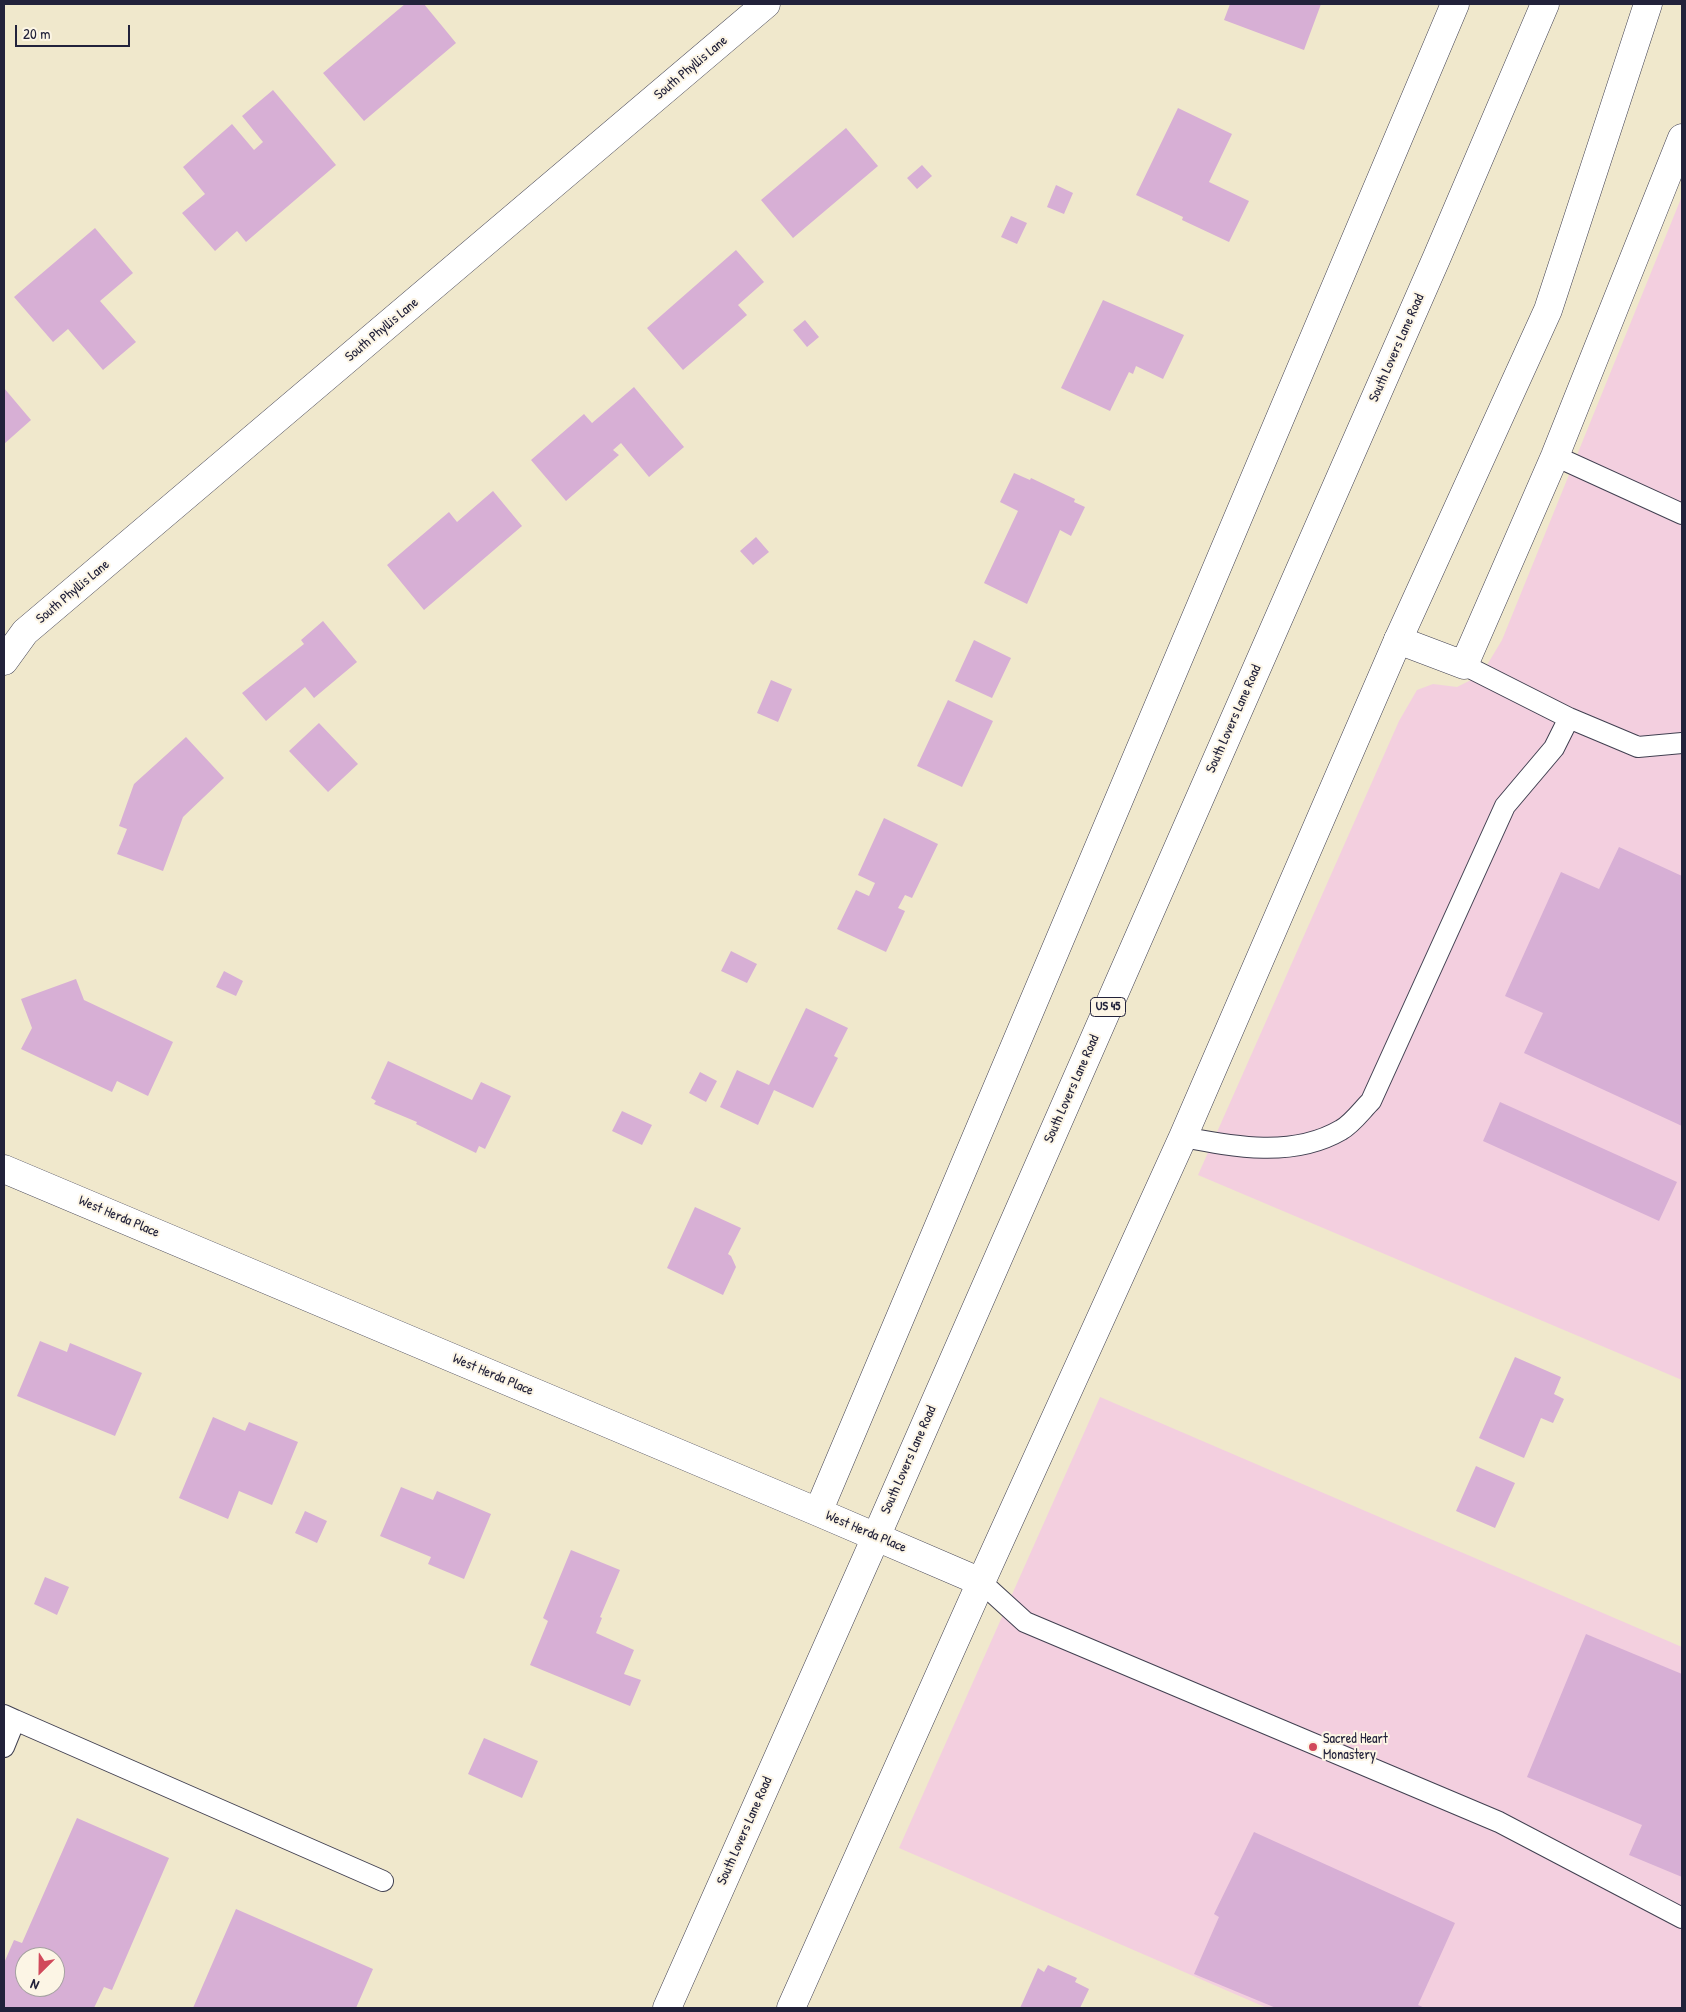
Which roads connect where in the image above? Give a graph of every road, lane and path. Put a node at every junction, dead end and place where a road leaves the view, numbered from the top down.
1 (766, 4) edge
2 (1455, 4) edge
3 (1545, 4) edge
4 (1648, 4) edge
5 (1682, 138) edge
6 (1555, 456) junction
7 (1682, 514) edge
8 (1398, 640) junction
9 (4, 661) edge
10 (1464, 665) junction
11 (1569, 718) junction
12 (1682, 743) edge
13 (1183, 1137) junction
14 (4, 1169) edge
15 (818, 1512) junction
16 (876, 1537) junction
17 (981, 1582) junction
18 (10, 1718) edge
19 (4, 1748) edge
20 (383, 1881) dead end
21 (1682, 1918) edge
22 (667, 2008) edge
23 (791, 2008) edge

1 - 9 main road, South Phyllis Lane
2 - 15 main road
3 - 16 main road, South Lovers Lane Road / US 45
4 - 8 main road
5 - 6 main road
6 - 7 lane
6 - 10 main road
8 - 10 main road
8 - 13 main road
10 - 11 lane
11 - 12 lane
11 - 13 lane
13 - 17 main road
14 - 15 main road, West Herda Place
15 - 16 main road, West Herda Place
16 - 17 main road, West Herda Place
16 - 22 main road, South Lovers Lane Road / US 45
17 - 21 lane
17 - 23 main road
18 - 19 lane
18 - 20 lane

